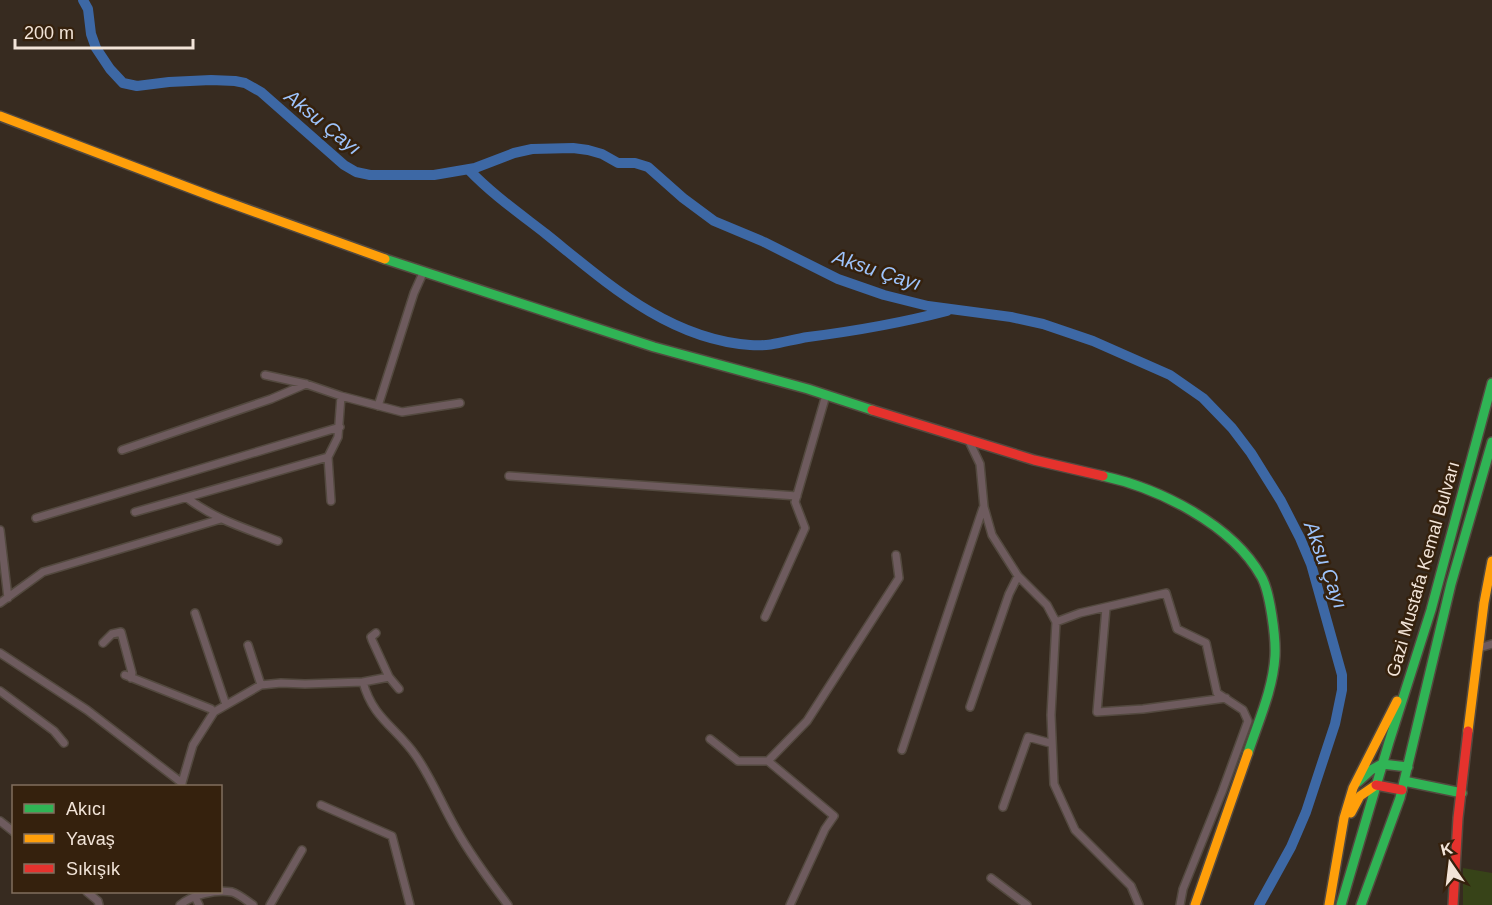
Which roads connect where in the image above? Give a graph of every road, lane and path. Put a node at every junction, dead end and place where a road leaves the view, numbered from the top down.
1 (0, 116) edge
2 (423, 273) junction
3 (265, 375) dead end
4 (1492, 383) edge
5 (306, 384) junction
6 (341, 396) junction
7 (826, 396) junction
8 (460, 403) dead end
9 (378, 406) junction
10 (340, 427) junction
11 (969, 441) junction
12 (1492, 442) edge
13 (122, 450) dead end
14 (328, 457) junction
15 (509, 476) dead end
16 (797, 496) junction
17 (187, 498) junction
18 (331, 501) dead end
19 (984, 507) junction
20 (135, 512) dead end
21 (36, 518) dead end
22 (221, 519) junction
23 (0, 530) edge
24 (278, 541) dead end
25 (896, 555) dead end
26 (1492, 561) edge
27 (1018, 576) junction
28 (8, 598) junction
29 (0, 603) edge
30 (1106, 608) junction
31 (195, 613) dead end
32 (765, 617) dead end
33 (1056, 622) junction
34 (376, 633) dead end
35 (103, 643) dead end
36 (1492, 644) edge
37 (248, 645) dead end
38 (1479, 648) junction
39 (0, 653) edge
40 (1415, 661) junction
41 (388, 677) junction
42 (363, 682) junction
43 (261, 685) junction
44 (399, 689) dead end
45 (0, 691) edge
46 (1226, 698) junction
47 (226, 705) junction
48 (970, 707) dead end
49 (214, 712) junction
50 (710, 739) dead end
51 (64, 743) dead end
52 (1050, 743) junction
53 (902, 750) dead end
54 (768, 761) junction
55 (1382, 764) junction
56 (1408, 765) junction
57 (182, 785) edge
58 (1376, 785) junction
59 (1353, 788) junction
60 (1402, 790) junction
61 (1462, 793) junction
62 (321, 805) dead end
63 (1003, 807) dead end
64 (0, 821) edge
65 (12, 830) edge
66 (302, 850) dead end
67 (991, 878) dead end
68 (222, 891) edge
69 (89, 893) edge
70 (210, 893) edge
71 (189, 896) edge
72 (99, 905) edge
73 (180, 905) edge
74 (199, 905) edge
75 (253, 905) edge
76 (270, 905) edge
77 (410, 905) edge
78 (508, 905) edge
79 (790, 905) edge
80 (1026, 905) edge
81 (1139, 905) edge
82 (1180, 905) edge
83 (1195, 905) edge
84 (1330, 905) edge
85 (1341, 905) edge
86 (1361, 905) edge
87 (1453, 905) edge

1 - 2 main road
2 - 7 main road
2 - 9 street
3 - 5 street
4 - 40 main road, Gazi Mustafa Kemal Bulvarı
5 - 6 street
5 - 13 street
6 - 9 street
6 - 10 street
7 - 11 main road
7 - 16 street
8 - 9 street
10 - 14 street
10 - 21 street
11 - 19 street
11 - 83 main road
12 - 56 main road, Gazi Mustafa Kemal Bulvarı
14 - 17 street
14 - 18 street
15 - 16 street
16 - 32 street
17 - 20 street
17 - 22 street
19 - 27 street
19 - 53 street
22 - 24 street
22 - 28 street
23 - 28 street
25 - 54 street
26 - 38 main road
27 - 33 street
27 - 48 street
28 - 29 street
30 - 33 street
30 - 46 street
30 - 46 street
31 - 47 street
33 - 52 street
34 - 41 street
35 - 49 street
36 - 38 street
37 - 43 street
38 - 61 main road
39 - 57 street
40 - 55 main road, Gazi Mustafa Kemal Bulvarı
40 - 59 main road
41 - 42 street
41 - 44 street
42 - 43 street
42 - 78 street
43 - 47 street
45 - 51 street
46 - 82 street
47 - 49 street
49 - 57 street
50 - 54 street
52 - 63 street
52 - 81 street
54 - 79 street
55 - 56 main road
55 - 58 main road, Gazi Mustafa Kemal Bulvarı
55 - 59 main road
56 - 60 main road, Gazi Mustafa Kemal Bulvarı
58 - 60 main road
58 - 84 main road
58 - 85 main road, Gazi Mustafa Kemal Bulvarı
59 - 84 main road
60 - 61 main road
60 - 86 main road, Gazi Mustafa Kemal Bulvarı
61 - 87 main road
62 - 77 street
64 - 65 street
66 - 76 street
67 - 80 street
68 - 75 street
69 - 72 street
70 - 71 street
71 - 73 street
71 - 74 street

